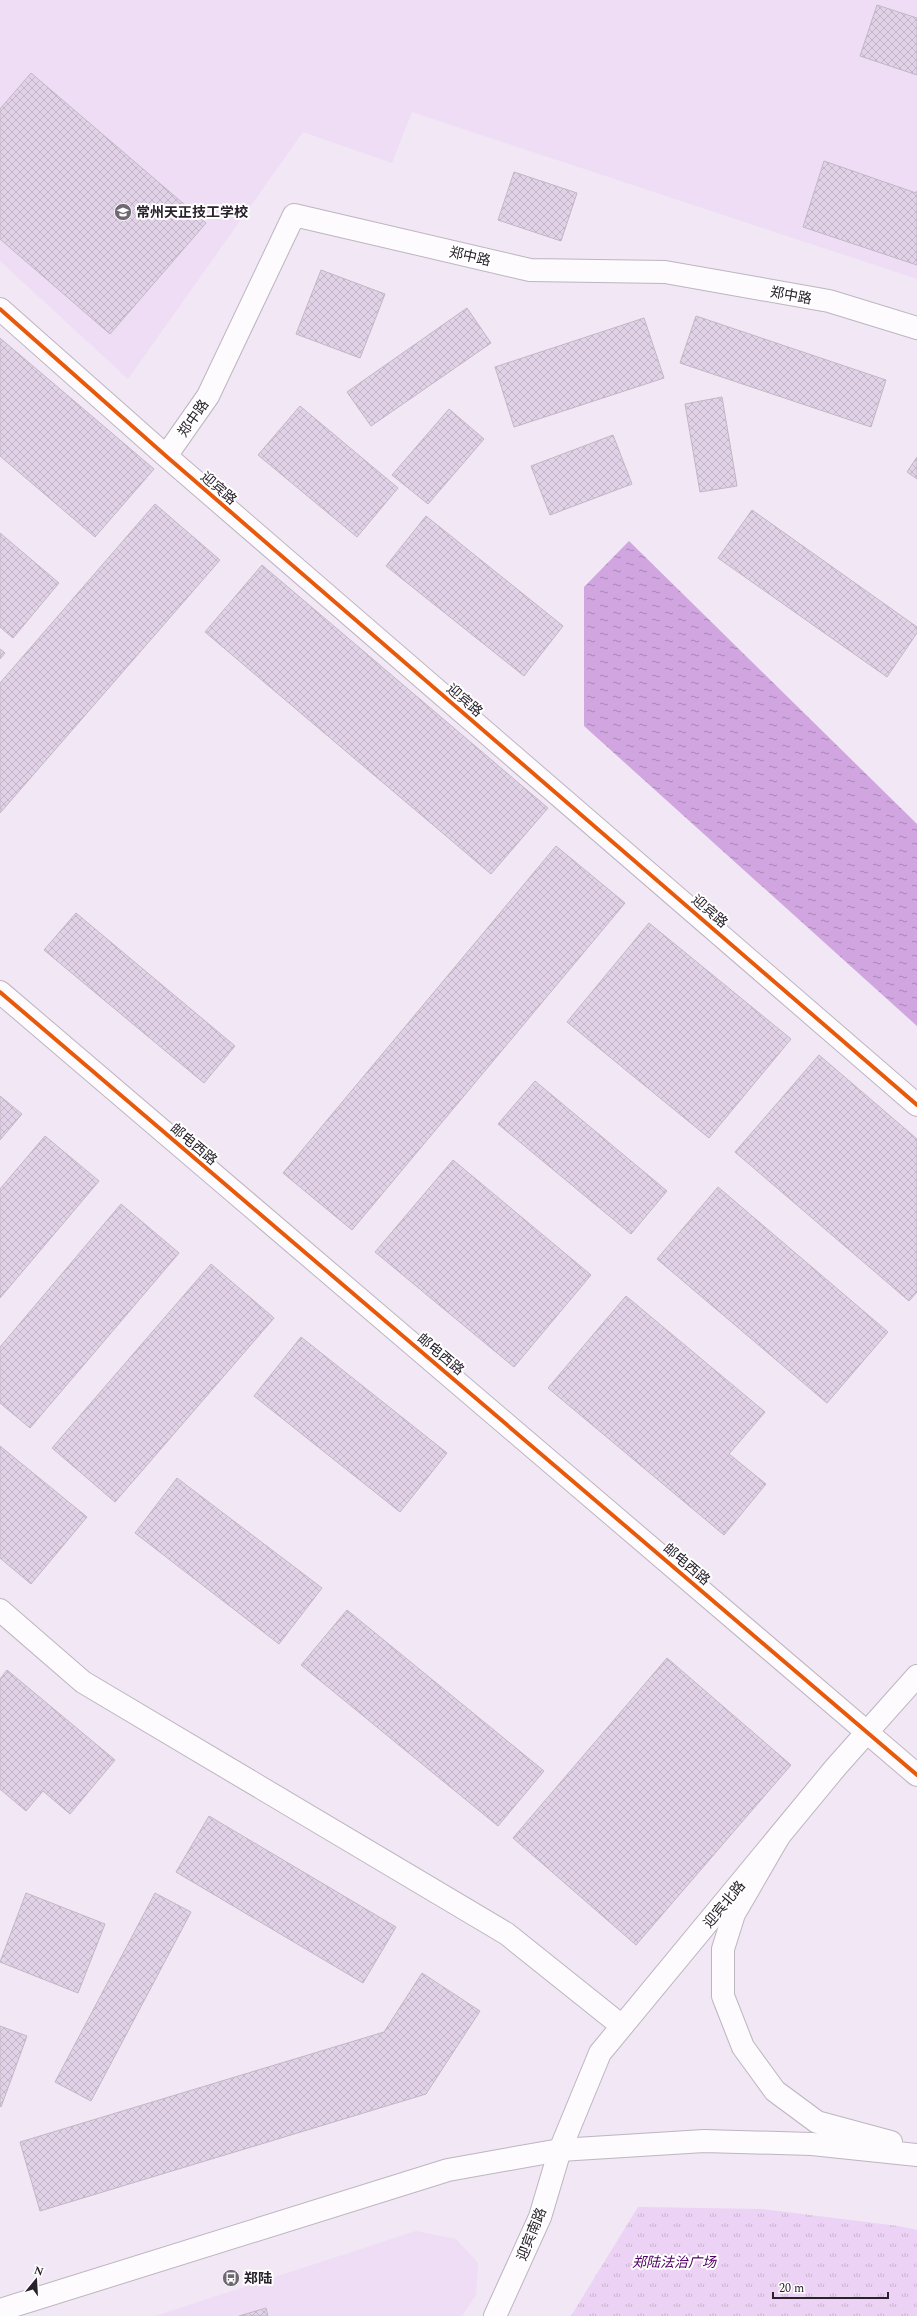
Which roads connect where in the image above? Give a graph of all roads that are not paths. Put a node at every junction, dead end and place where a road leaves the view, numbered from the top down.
1 (0, 309) edge
2 (917, 328) edge
3 (166, 456) junction
4 (0, 992) edge
5 (917, 1105) edge
6 (0, 1610) edge
7 (917, 1676) edge
8 (867, 1732) junction
9 (917, 1775) edge
10 (778, 1838) junction
11 (622, 2026) junction
12 (917, 2149) edge
13 (560, 2150) junction
14 (917, 2155) edge
15 (0, 2310) edge
16 (495, 2316) edge

1 - 3 street, 迎宾路
2 - 3 street, 郑中路
3 - 5 street, 迎宾路
4 - 8 street, 邮电西路
6 - 11 street
7 - 8 street, 迎宾北路
8 - 9 street, 邮电西路
8 - 10 street, 迎宾北路
10 - 11 street, 迎宾北路
10 - 12 street
11 - 13 street, 迎宾北路
13 - 14 street
13 - 15 street
13 - 16 street, 迎宾南路

